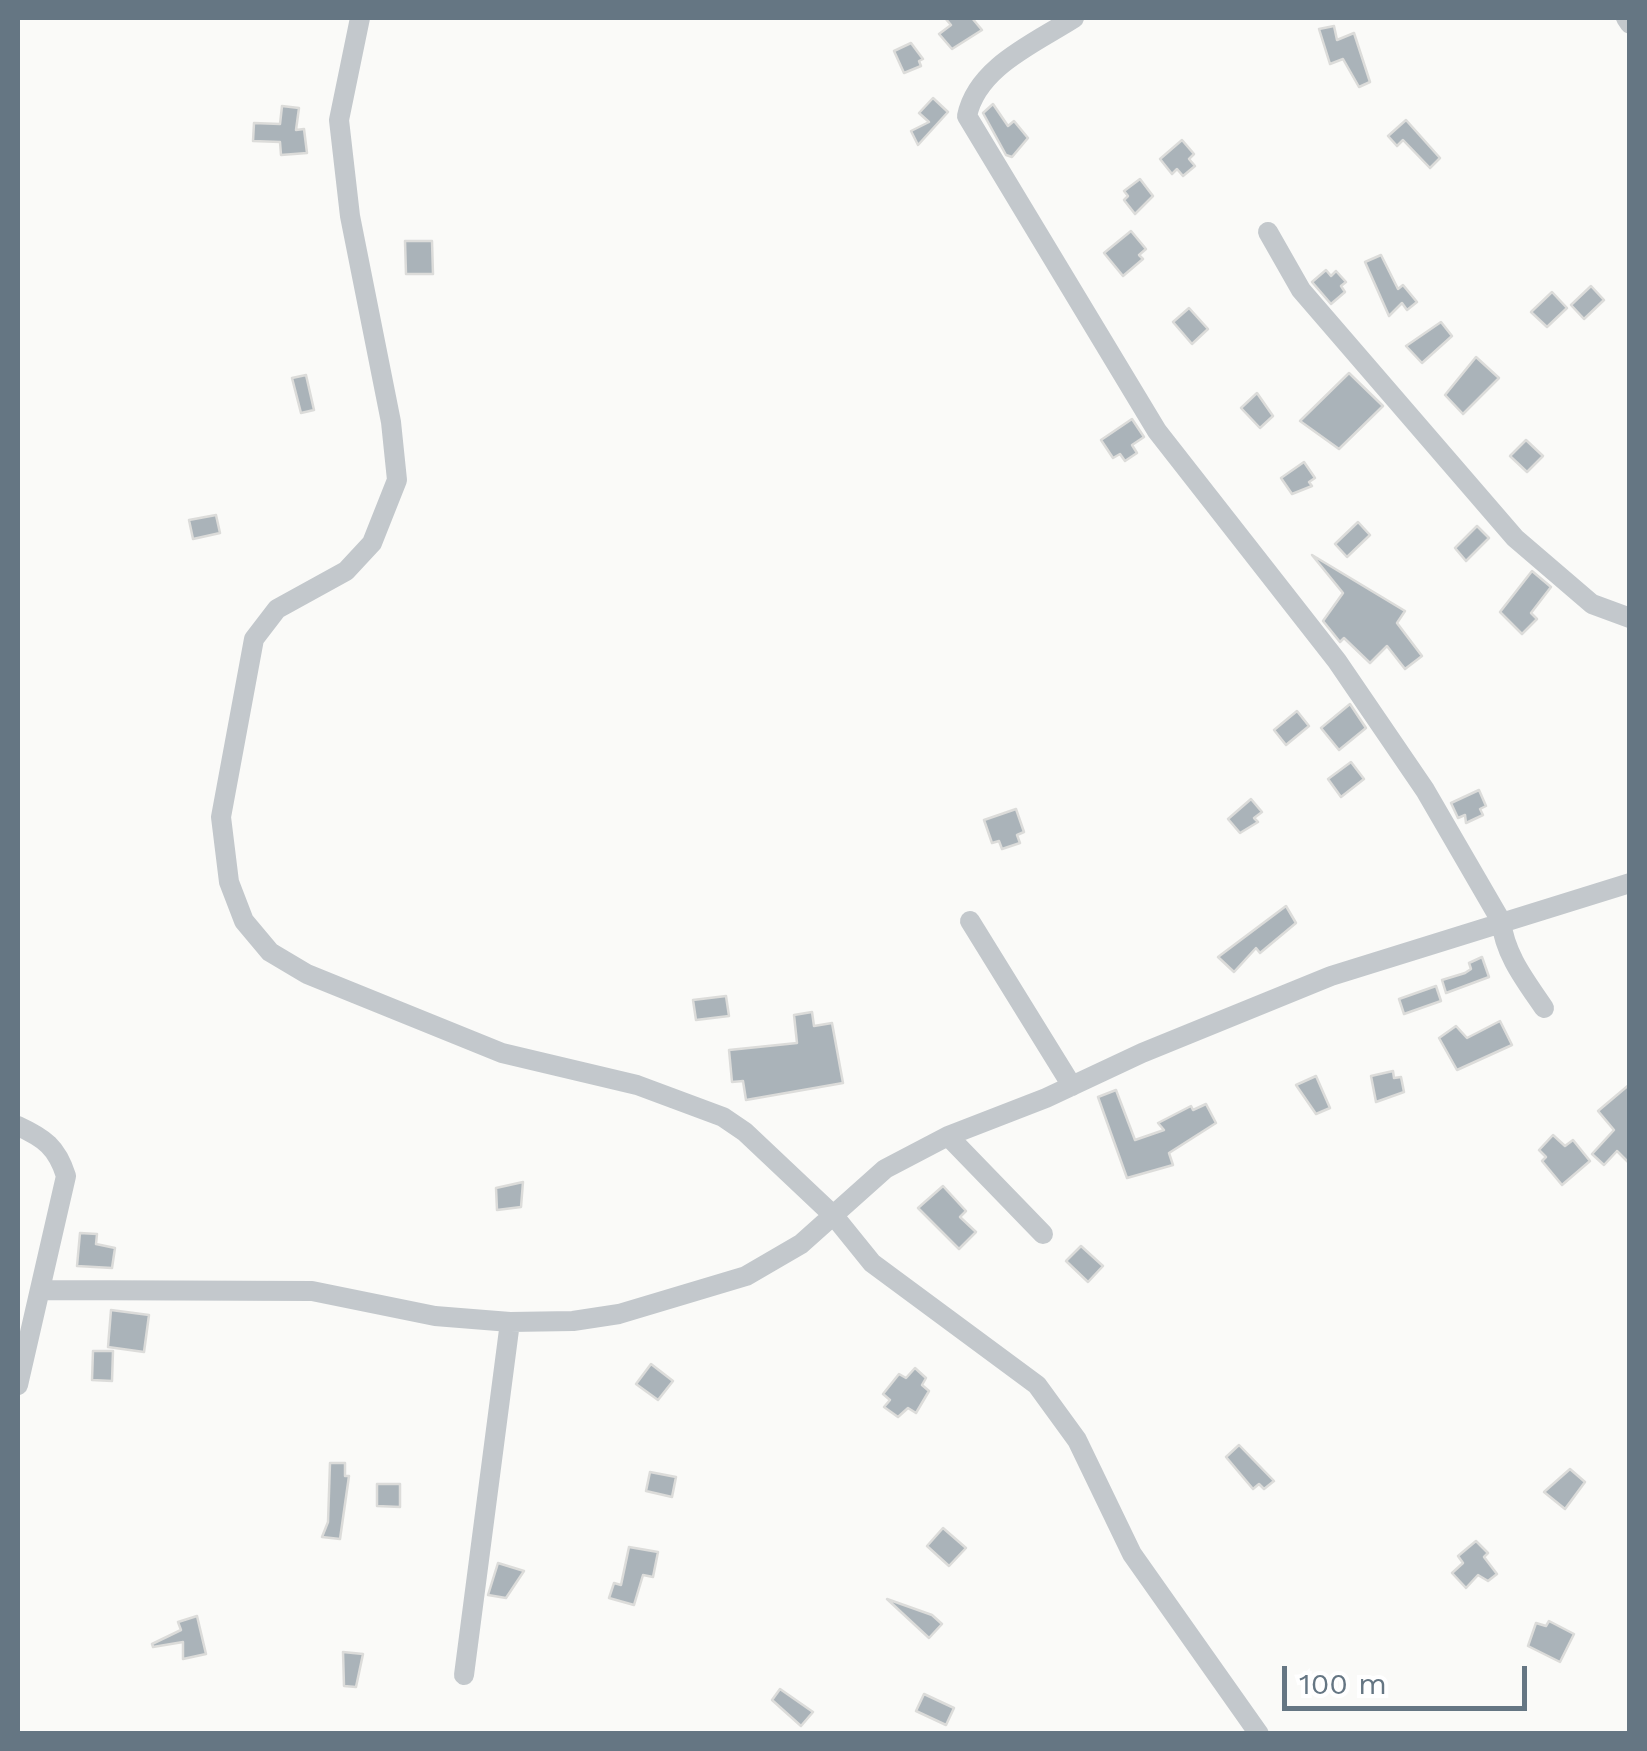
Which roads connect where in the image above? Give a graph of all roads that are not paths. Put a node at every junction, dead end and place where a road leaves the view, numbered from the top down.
1 (360, 18) edge
2 (1074, 18) edge
3 (1268, 232) dead end
4 (1630, 618) edge
5 (1630, 882) edge
6 (970, 921) dead end
7 (1501, 921) junction
8 (1544, 1008) dead end
9 (1072, 1086) junction
10 (18, 1126) edge
11 (948, 1136) junction
12 (834, 1216) junction
13 (1043, 1234) dead end
14 (42, 1290) junction
15 (510, 1322) junction
16 (18, 1386) edge
17 (464, 1674) dead end
18 (1259, 1734) edge

1 - 12 street
2 - 7 street
3 - 4 street
5 - 7 street
6 - 9 street
7 - 8 street
7 - 9 street
9 - 11 street
10 - 14 street
11 - 12 street
11 - 13 street
12 - 15 street
12 - 18 street
14 - 15 street
14 - 16 street
15 - 17 street

